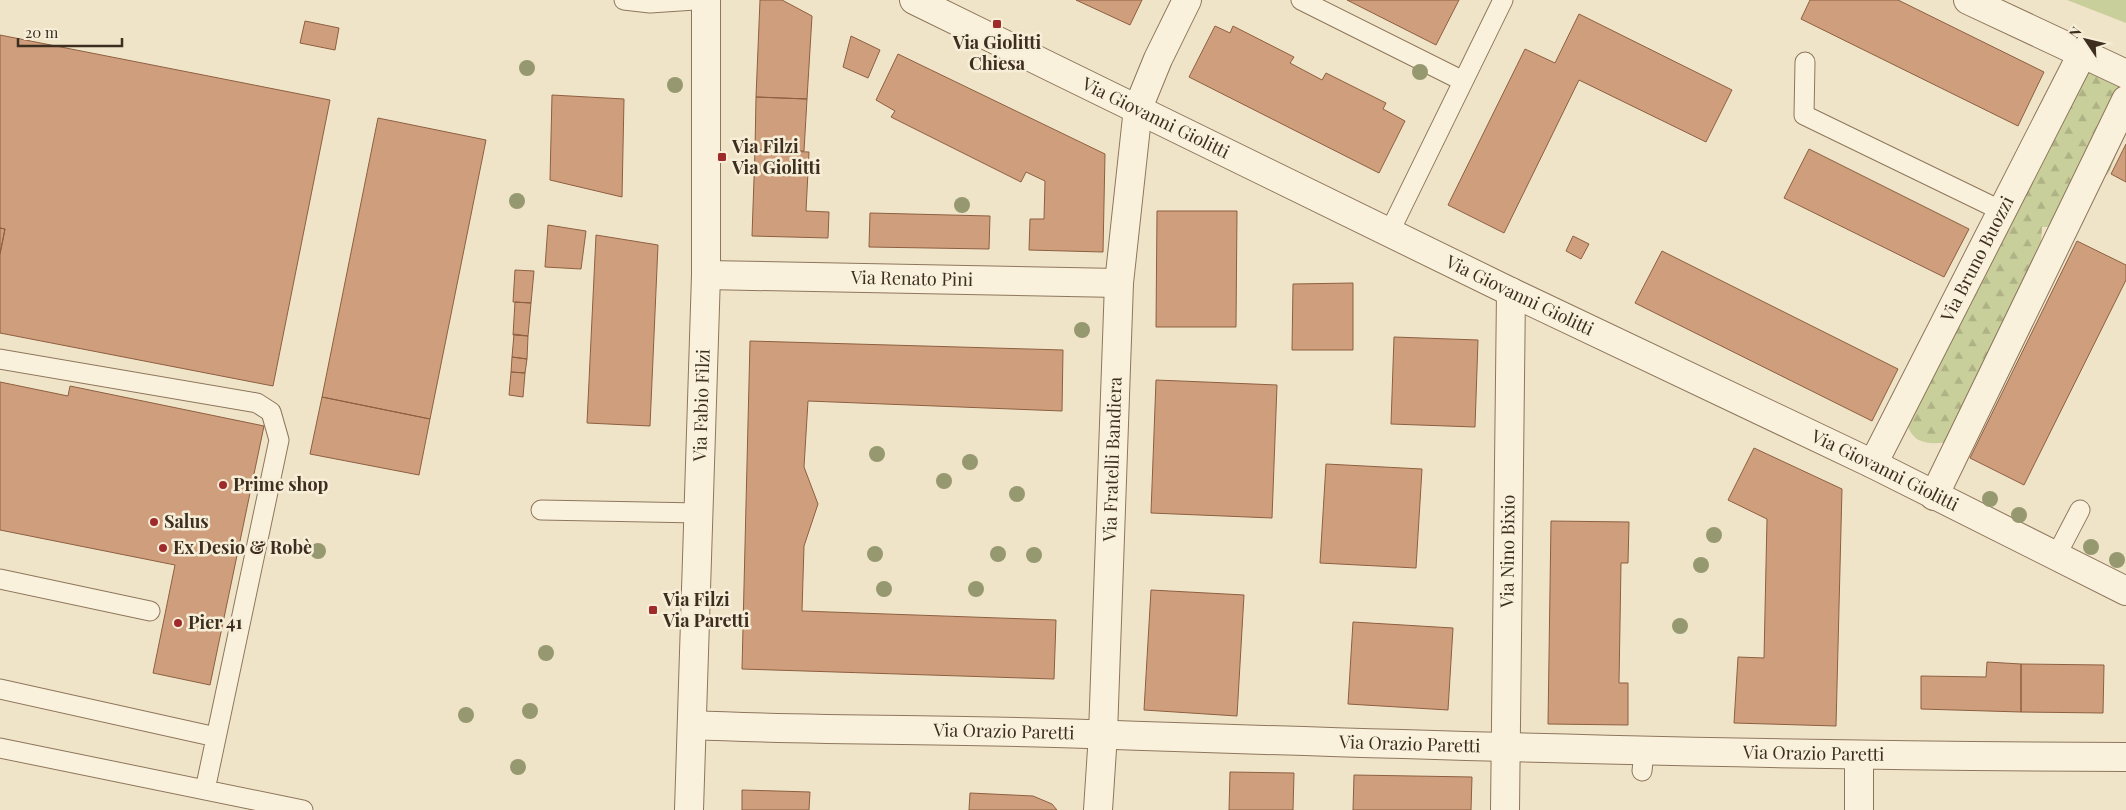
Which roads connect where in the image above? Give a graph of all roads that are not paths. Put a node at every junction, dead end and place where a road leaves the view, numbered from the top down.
1 (624, 0) edge
2 (695, 0) edge
3 (706, 0) edge
4 (914, 0) edge
5 (1187, 0) edge
6 (1302, 0) edge
7 (1503, 0) edge
8 (1968, 0) edge
9 (2082, 54) junction
10 (1804, 62) dead end
11 (2126, 74) edge
12 (1463, 81) junction
13 (2126, 100) edge
14 (1138, 108) junction
15 (2002, 211) junction
16 (1390, 231) junction
17 (706, 275) junction
18 (1119, 283) junction
19 (1511, 292) junction
20 (0, 359) edge
21 (1873, 464) junction
22 (1934, 496) junction
23 (541, 510) dead end
24 (2080, 510) dead end
25 (699, 513) junction
26 (2056, 556) junction
27 (0, 579) edge
28 (2126, 591) edge
29 (150, 610) dead end
30 (0, 689) edge
31 (692, 725) junction
32 (1103, 734) junction
33 (216, 737) junction
34 (1506, 746) junction
35 (0, 748) edge
36 (1859, 756) junction
37 (2126, 757) edge
38 (205, 790) junction
39 (303, 810) edge
40 (689, 810) edge
41 (1098, 810) edge
42 (1505, 810) edge
43 (1859, 810) edge

1 - 2 lane
3 - 17 street, Via Fabio Filzi
4 - 14 street, Via Giovanni Giolitti
5 - 14 street, Via Fratelli Bandiera
6 - 12 lane
7 - 12 lane
8 - 9 street
9 - 11 street
9 - 15 street, Via Bruno Buozzi
10 - 15 lane
12 - 16 lane
13 - 22 street
14 - 16 street, Via Giovanni Giolitti
14 - 18 street, Via Fratelli Bandiera
15 - 21 street, Via Bruno Buozzi
16 - 19 street, Via Giovanni Giolitti
17 - 18 street, Via Renato Pini
17 - 25 street, Via Fabio Filzi
18 - 32 street, Via Fratelli Bandiera
19 - 21 street, Via Giovanni Giolitti
19 - 34 street, Via Nino Bixio
20 - 33 lane
21 - 22 street, Via Giovanni Giolitti
22 - 26 street, Via Giovanni Giolitti
23 - 25 lane
24 - 26 lane
25 - 31 street, Via Fabio Filzi
26 - 28 street, Via Giovanni Giolitti
27 - 29 lane
30 - 33 lane
31 - 32 street, Via Orazio Paretti
31 - 40 street, Via Fabio Filzi
32 - 34 street, Via Orazio Paretti
32 - 41 street, Via Fratelli Bandiera
33 - 38 lane
34 - 36 street, Via Orazio Paretti
34 - 42 street, Via Nino Bixio
35 - 38 lane
36 - 37 street, Via Orazio Paretti
36 - 43 street
38 - 39 lane

